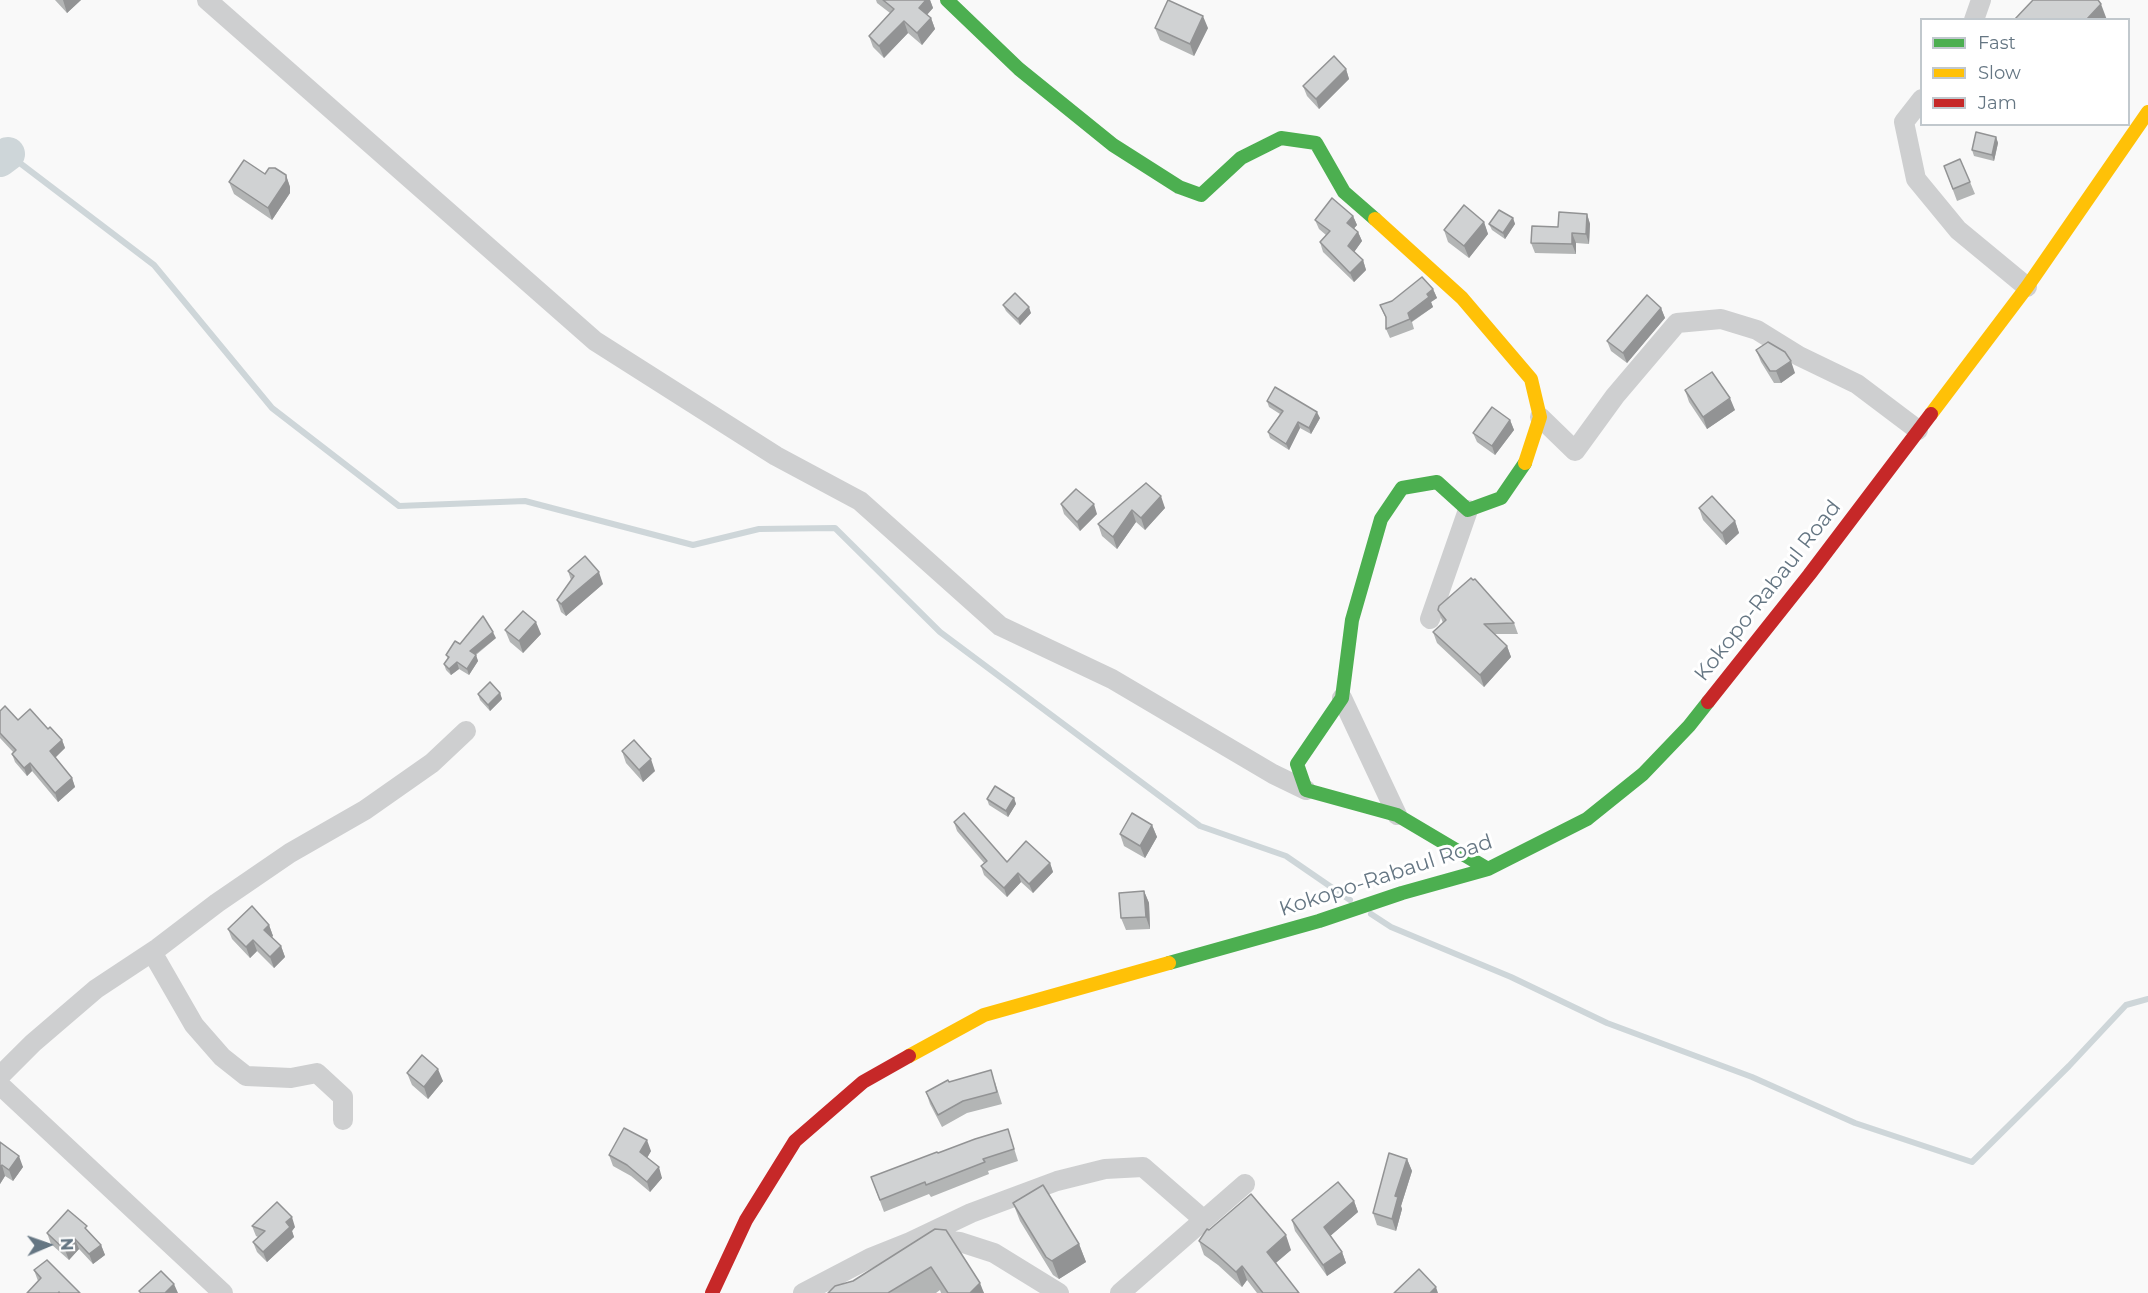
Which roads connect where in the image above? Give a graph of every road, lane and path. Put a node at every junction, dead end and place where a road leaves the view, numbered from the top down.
1 (207, 0) edge
2 (947, 0) edge
3 (1981, 0) edge
4 (1975, 18) edge
5 (1920, 102) edge
6 (2148, 112) edge
7 (2026, 287) junction
8 (1540, 417) junction
9 (1918, 430) junction
10 (1468, 510) junction
11 (1430, 619) dead end
12 (1342, 698) junction
13 (466, 731) dead end
14 (1306, 790) junction
15 (1396, 815) junction
16 (1488, 869) junction
17 (152, 952) junction
18 (0, 1076) edge
19 (0, 1085) edge
20 (344, 1120) dead end
21 (1245, 1184) dead end
22 (1204, 1220) junction
23 (918, 1238) junction
24 (223, 1293) edge
25 (712, 1293) edge
26 (804, 1293) edge
27 (1059, 1293) edge
28 (1120, 1293) edge

1 - 14 street
2 - 8 main road
3 - 4 street
5 - 7 street
6 - 7 main road, Kokopo-Rabaul Road
7 - 9 main road, Kokopo-Rabaul Road
8 - 9 street
8 - 10 main road
9 - 16 main road, Kokopo-Rabaul Road
10 - 11 street
10 - 12 main road
12 - 14 main road
12 - 15 street
13 - 17 street
14 - 15 main road
15 - 16 main road
16 - 25 main road, Kokopo-Rabaul Road
17 - 18 street
17 - 20 street
19 - 24 street
21 - 22 street
22 - 23 street
22 - 28 street
23 - 26 street
23 - 27 street

